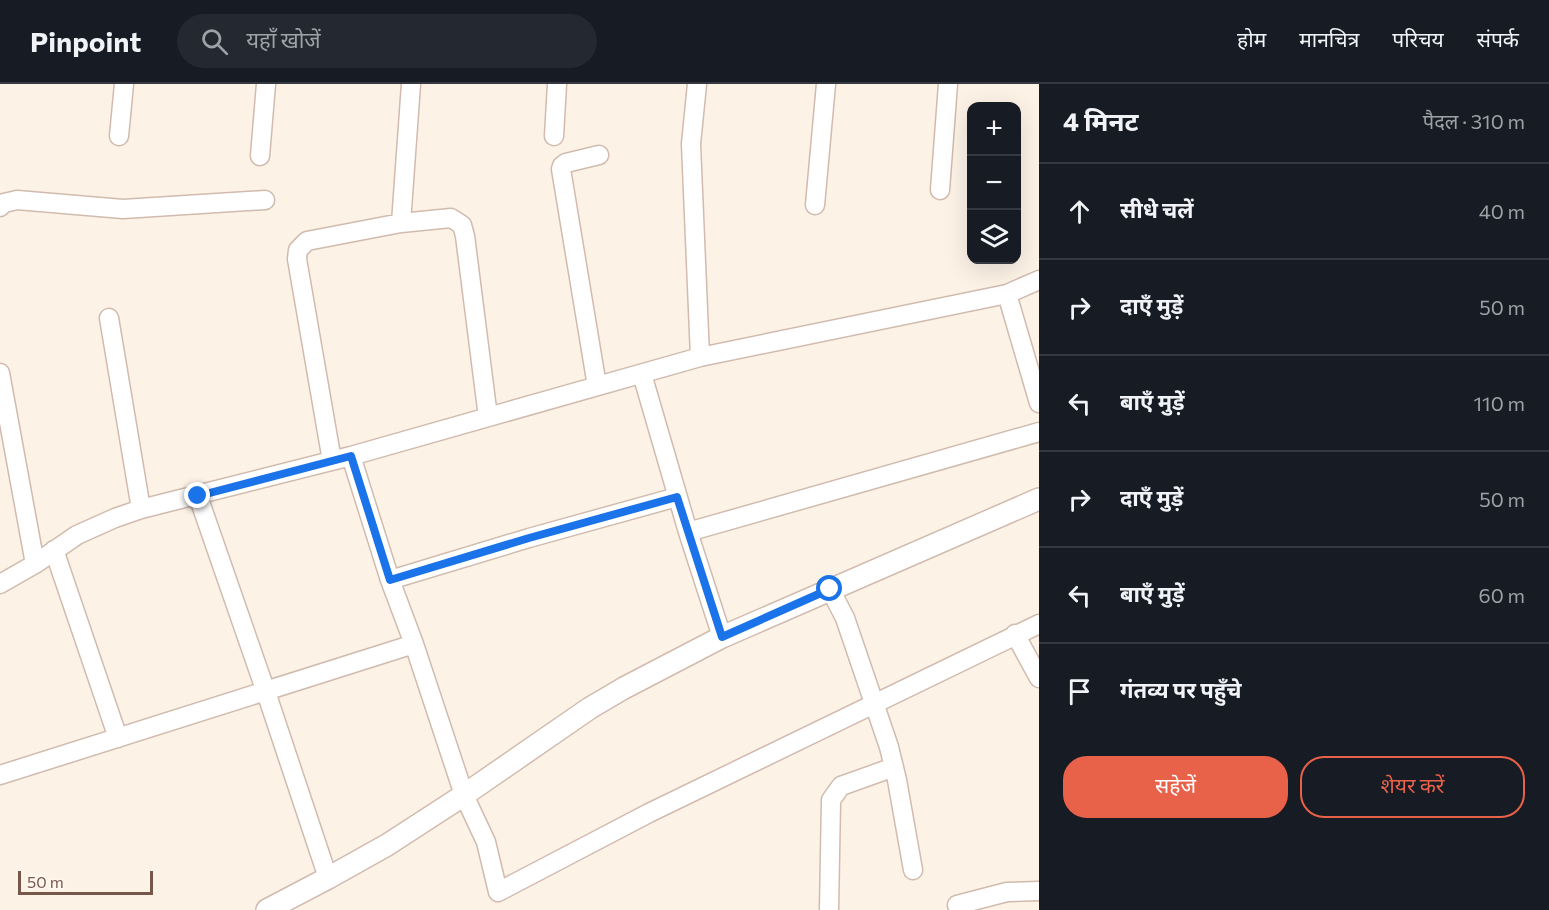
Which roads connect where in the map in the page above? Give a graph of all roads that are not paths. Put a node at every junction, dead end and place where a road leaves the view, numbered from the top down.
1 (124, 84) edge
2 (266, 84) edge
3 (411, 84) edge
4 (557, 84) edge
5 (697, 84) edge
6 (826, 84) edge
7 (948, 84) edge
8 (119, 136) dead end
9 (554, 136) dead end
10 (599, 155) dead end
11 (260, 156) dead end
12 (940, 190) dead end
13 (265, 200) dead end
14 (815, 205) dead end
15 (0, 207) edge
16 (401, 223) junction
17 (1039, 280) edge
18 (1007, 294) junction
19 (109, 318) dead end
20 (700, 357) junction
21 (0, 373) edge
22 (642, 374) junction
23 (597, 386) junction
24 (1039, 403) edge
25 (489, 417) junction
26 (1039, 432) edge
27 (351, 456) junction
28 (332, 461) junction
29 (198, 496) junction
30 (677, 497) junction
31 (1039, 499) edge
32 (141, 509) junction
33 (688, 532) junction
34 (54, 550) junction
35 (35, 564) junction
36 (390, 580) junction
37 (0, 584) edge
38 (830, 589) junction
39 (1039, 624) edge
40 (1016, 634) junction
41 (722, 637) junction
42 (414, 644) junction
43 (1039, 678) edge
44 (266, 692) junction
45 (873, 704) junction
46 (118, 738) junction
47 (894, 767) junction
48 (0, 775) edge
49 (464, 795) junction
50 (913, 870) dead end
51 (328, 879) junction
52 (1039, 891) edge
53 (499, 901) edge
54 (957, 905) dead end
55 (267, 910) edge
56 (829, 910) edge

1 - 8 street
2 - 11 street
3 - 16 street
4 - 9 street
5 - 20 street
6 - 14 street
7 - 12 street
10 - 23 street
13 - 15 street
16 - 25 street
16 - 28 street
17 - 18 street
18 - 20 street
18 - 24 street
19 - 32 street
20 - 22 street
21 - 35 street
22 - 23 street
22 - 30 street
23 - 25 street
25 - 27 street
26 - 33 street
27 - 28 street
27 - 36 street
28 - 29 street
29 - 32 street
29 - 44 street
30 - 33 street
30 - 36 street
31 - 38 street
32 - 34 street
33 - 41 street
34 - 35 street
34 - 46 street
35 - 37 street
36 - 42 street
38 - 41 street
38 - 45 street
39 - 40 street
40 - 43 street
40 - 45 street
41 - 49 street
42 - 44 street
42 - 49 street
44 - 46 street
44 - 51 street
45 - 47 street
45 - 53 street
46 - 48 street
47 - 50 street
47 - 56 street
49 - 51 street
49 - 53 street
51 - 55 street
52 - 54 street

